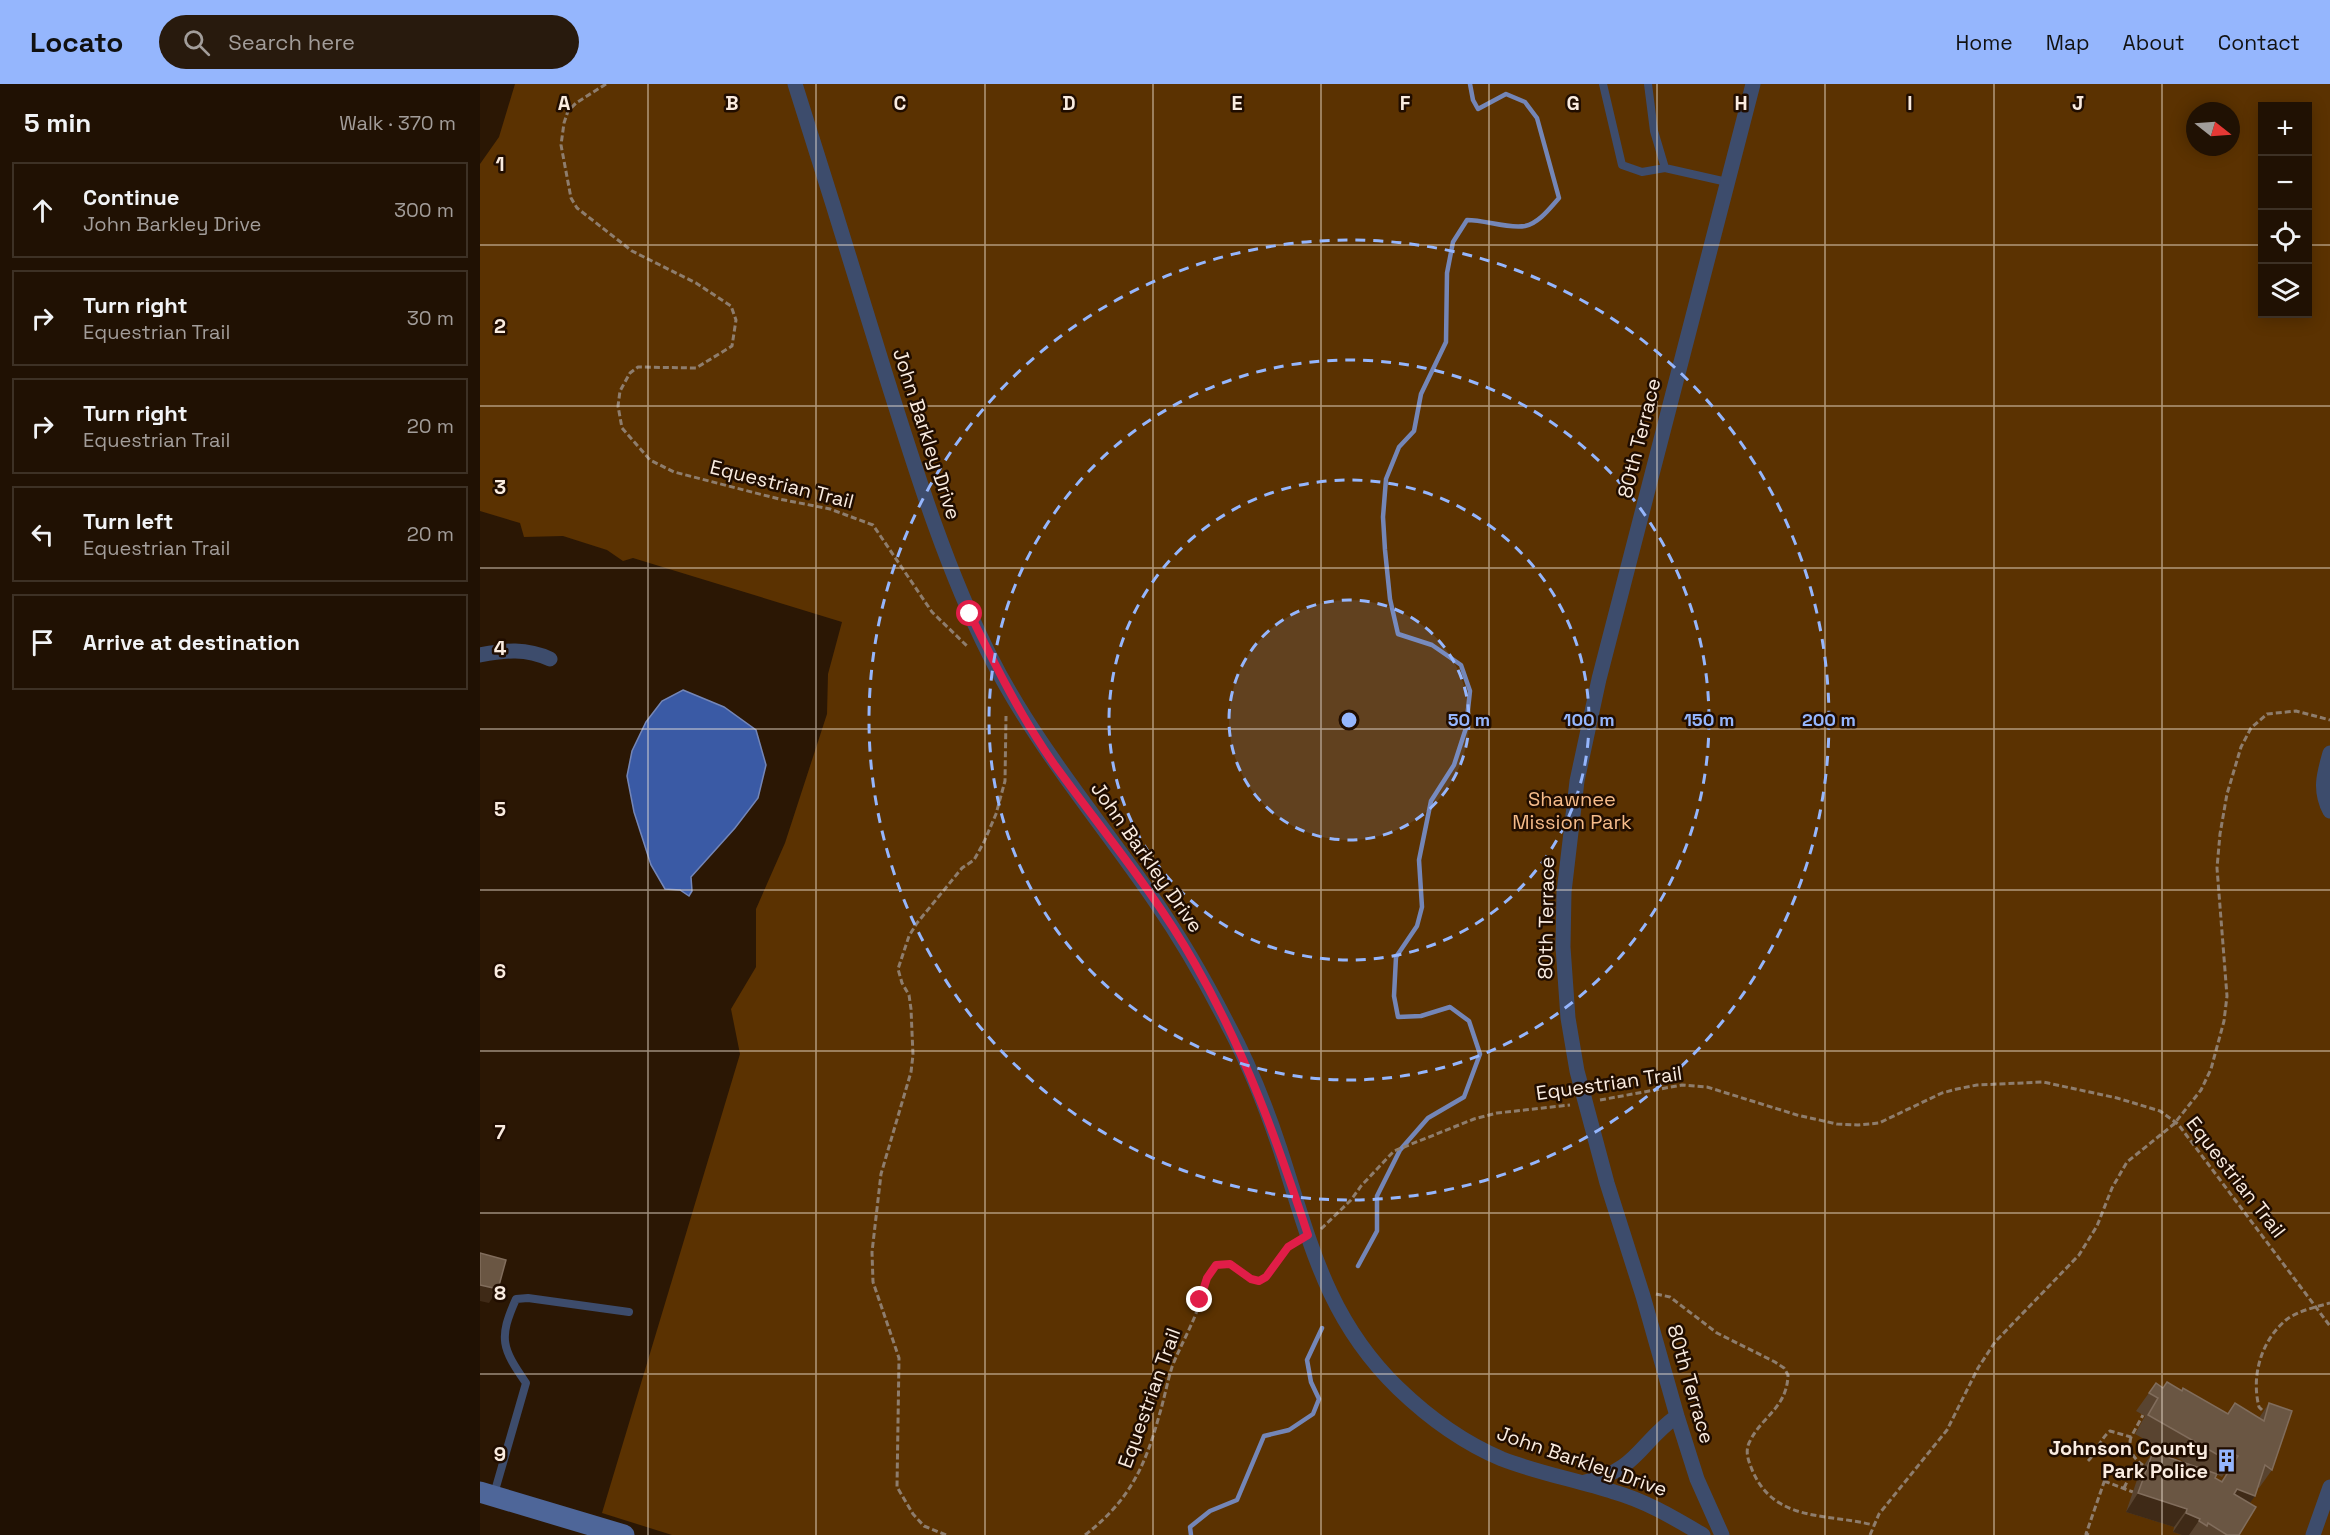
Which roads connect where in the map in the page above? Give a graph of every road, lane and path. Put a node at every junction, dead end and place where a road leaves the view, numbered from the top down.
1 (606, 84) edge
2 (795, 84) edge
3 (1603, 84) edge
4 (1648, 84) edge
5 (1753, 84) edge
6 (1665, 168) junction
7 (1727, 182) junction
8 (970, 649) dead end
9 (480, 655) edge
10 (550, 659) dead end
11 (1006, 710) dead end
12 (2330, 720) edge
13 (2330, 753) edge
14 (2330, 811) edge
15 (1585, 1103) junction
16 (2176, 1122) junction
17 (1308, 1235) junction
18 (1643, 1296) junction
19 (2330, 1303) edge
20 (2317, 1307) junction
21 (629, 1312) dead end
22 (2330, 1326) edge
23 (2262, 1410) dead end
24 (2143, 1415) dead end
25 (1677, 1416) junction
26 (2131, 1437) junction
27 (2088, 1461) dead end
28 (2111, 1462) dead end
29 (2139, 1463) junction
30 (2155, 1469) edge
31 (2104, 1481) junction
32 (1582, 1483) junction
33 (2330, 1487) edge
34 (2124, 1488) junction
35 (2133, 1492) dead end
36 (487, 1494) edge
37 (1873, 1525) junction
38 (624, 1535) edge
39 (946, 1535) edge
40 (1085, 1535) edge
41 (1703, 1535) edge
42 (1722, 1535) edge
43 (1870, 1535) edge
44 (2089, 1535) edge
45 (2313, 1535) edge

1 - 8 path, Equestrian Trail
2 - 17 street, John Barkley Drive
3 - 6 lane
4 - 6 lane
5 - 7 street, 80th Terrace
6 - 7 lane
7 - 15 street, 80th Terrace
9 - 10 street
11 - 39 path
12 - 16 path
13 - 14 street
15 - 16 path, Equestrian Trail
15 - 17 path, Equestrian Trail
15 - 18 street, 80th Terrace
16 - 20 path, Equestrian Trail
16 - 37 path
17 - 32 street, John Barkley Drive
17 - 40 path, Equestrian Trail
18 - 25 street, 80th Terrace
18 - 37 path
19 - 20 path
20 - 22 path, Equestrian Trail
20 - 23 path
21 - 36 lane
24 - 26 path
25 - 32 street
25 - 42 street, 80th Terrace
26 - 27 path
26 - 29 path
28 - 31 path
29 - 30 path
29 - 34 path
31 - 34 path
31 - 44 path
32 - 41 street, John Barkley Drive
33 - 45 street
34 - 35 path
36 - 38 main road
37 - 43 path

